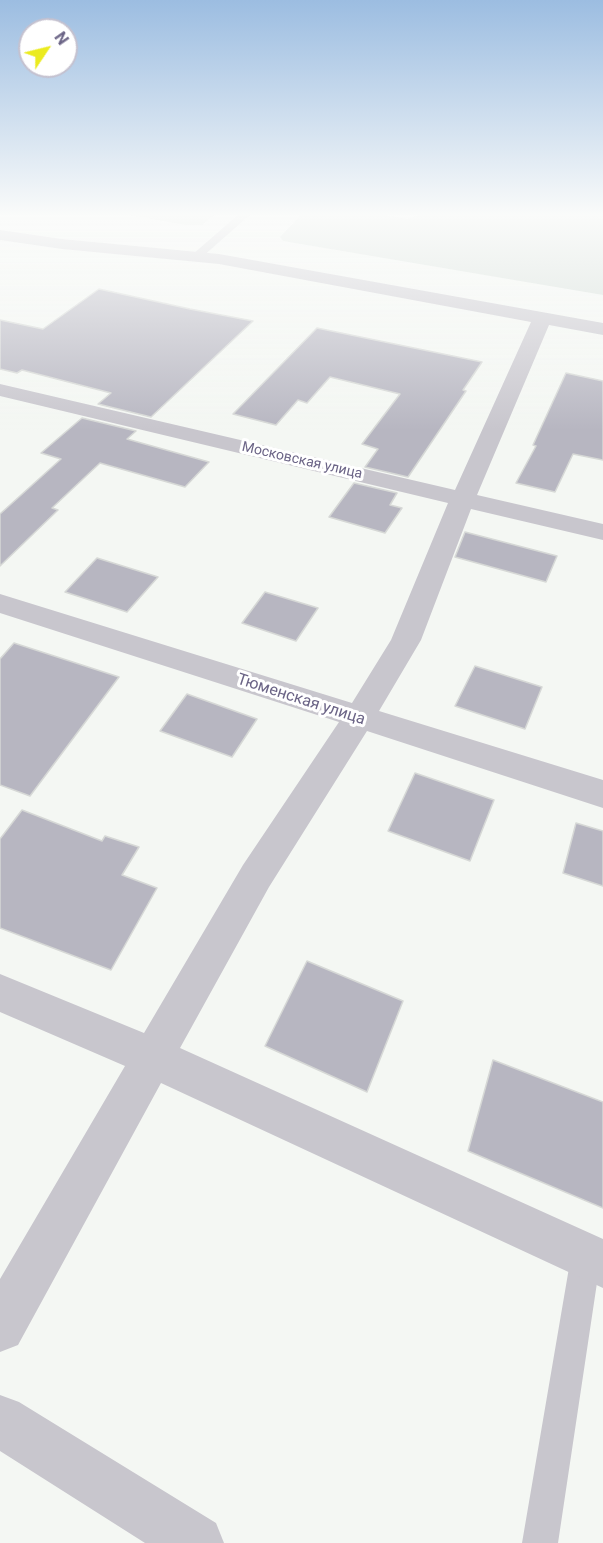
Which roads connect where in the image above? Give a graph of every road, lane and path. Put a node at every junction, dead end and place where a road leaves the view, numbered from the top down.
1 (372, 286) edge
2 (542, 318) junction
3 (603, 329) edge
4 (0, 390) edge
5 (463, 498) junction
6 (603, 532) edge
7 (0, 603) edge
8 (358, 718) junction
9 (603, 794) edge
10 (0, 993) edge
11 (152, 1057) junction
12 (594, 1260) edge
13 (0, 1327) edge
14 (0, 1421) edge
15 (196, 1543) edge
16 (540, 1543) edge

1 - 2 street
2 - 3 street
2 - 5 street
4 - 5 street, Московская улица
5 - 6 street, Московская улица
5 - 8 street
7 - 8 street, Тюменская улица
8 - 9 street, Тюменская улица
8 - 11 street
10 - 11 street
11 - 12 street
11 - 13 street
12 - 16 lane
14 - 15 street

